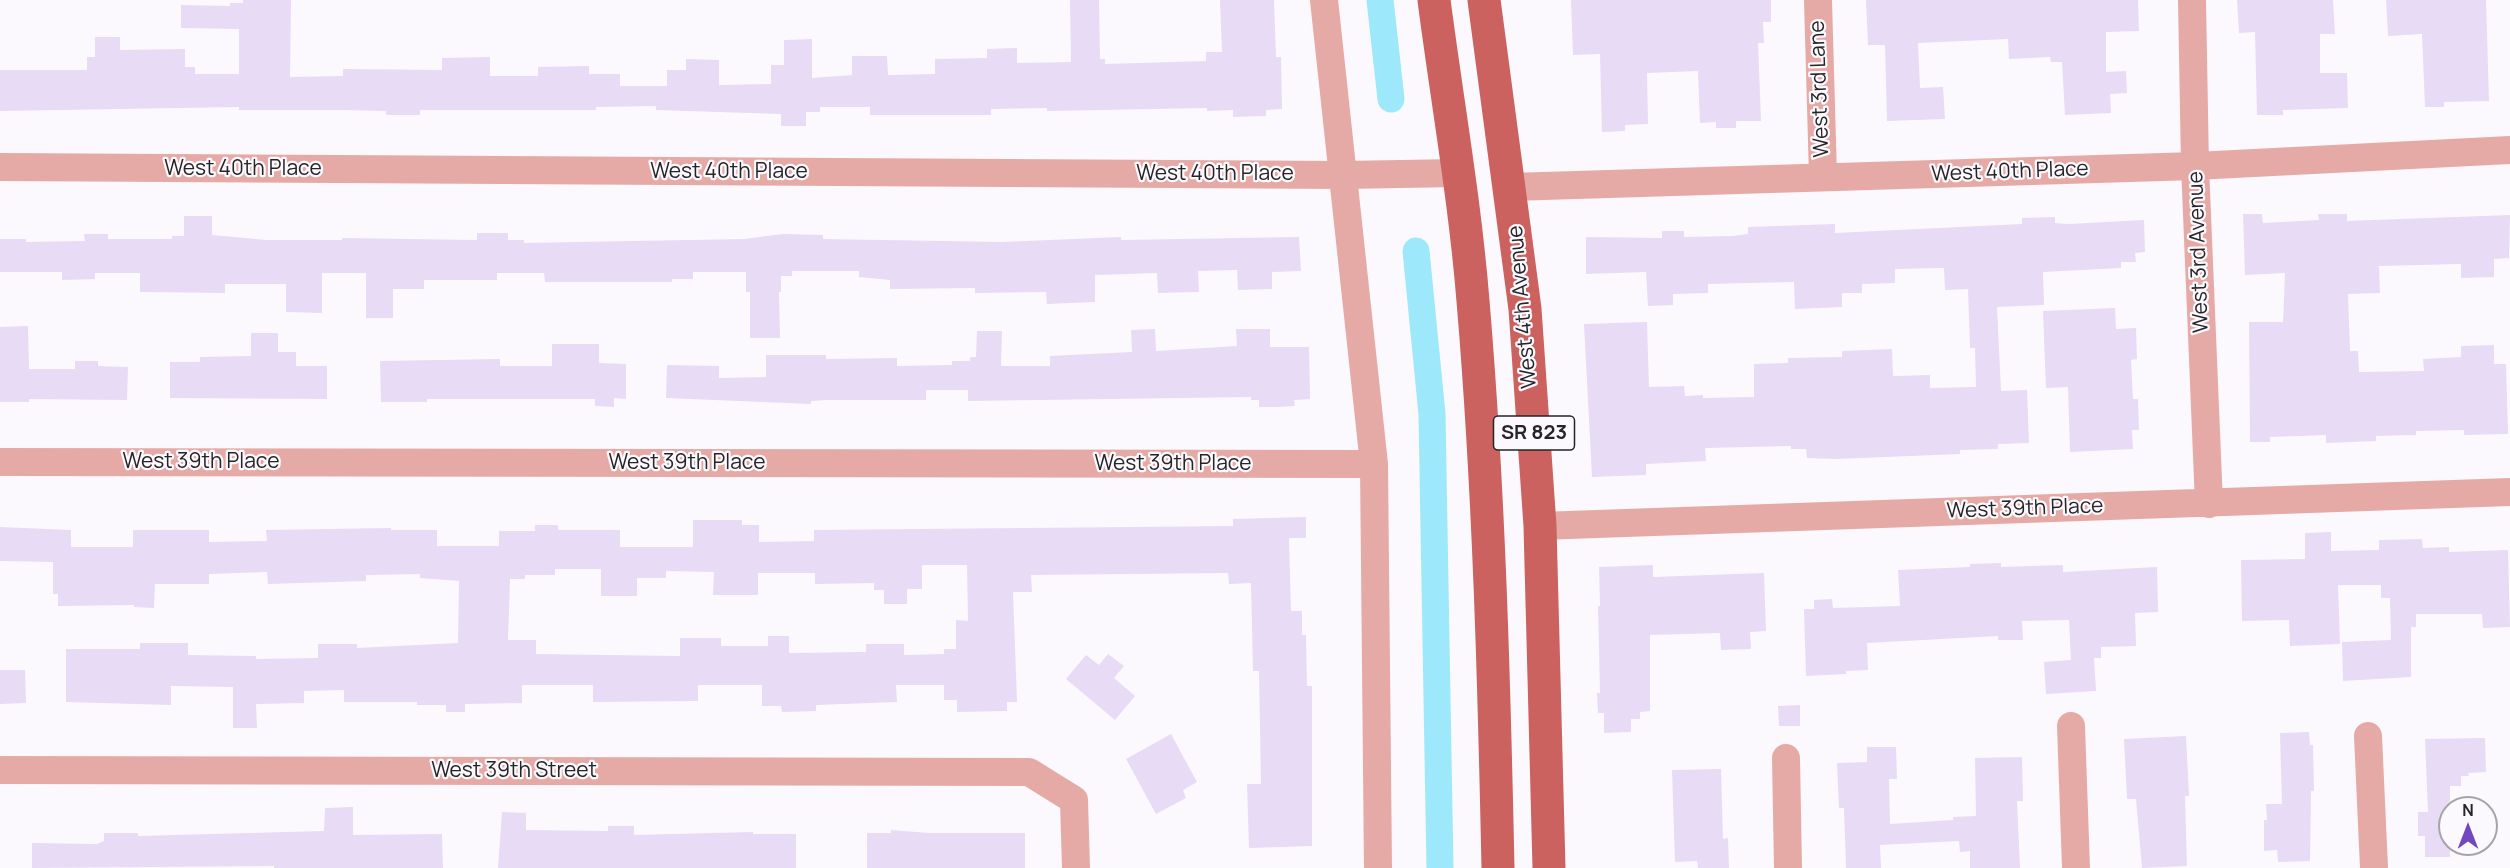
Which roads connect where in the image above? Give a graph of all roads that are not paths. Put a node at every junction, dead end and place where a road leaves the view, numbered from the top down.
1 (1324, 0) edge
2 (1434, 0) edge
3 (1484, 0) edge
4 (1818, 0) edge
5 (2192, 0) edge
6 (2510, 150) edge
7 (2195, 166) junction
8 (0, 167) edge
9 (1458, 173) junction
10 (1343, 175) junction
11 (1823, 177) junction
12 (1511, 187) junction
13 (0, 462) edge
14 (1374, 464) junction
15 (2510, 492) edge
16 (2209, 504) junction
17 (1540, 526) junction
18 (2071, 726) dead end
19 (2368, 736) dead end
20 (1786, 758) dead end
21 (0, 770) edge
22 (1076, 868) edge
23 (1378, 868) edge
24 (1498, 868) edge
25 (1549, 868) edge
26 (1788, 868) edge
27 (2076, 868) edge
28 (2374, 868) edge

1 - 10 street
2 - 9 main road, SR 823
3 - 12 main road, West 4th Avenue / SR 823
4 - 11 street, West 3rd Lane
5 - 7 street, West 3rd Avenue
6 - 7 street, West 40th Place
7 - 11 street, West 40th Place
7 - 16 street, West 3rd Avenue
8 - 10 street, West 40th Place
9 - 10 street, West 40th Place
9 - 24 main road, SR 823
10 - 14 street
11 - 12 street, West 40th Place
12 - 17 main road, West 4th Avenue / SR 823
13 - 14 street, West 39th Place
14 - 23 street
15 - 16 street, West 39th Place
16 - 17 street, West 39th Place
17 - 25 main road, West 4th Avenue / SR 823
18 - 27 street
19 - 28 street
20 - 26 street
21 - 22 street, West 39th Street

